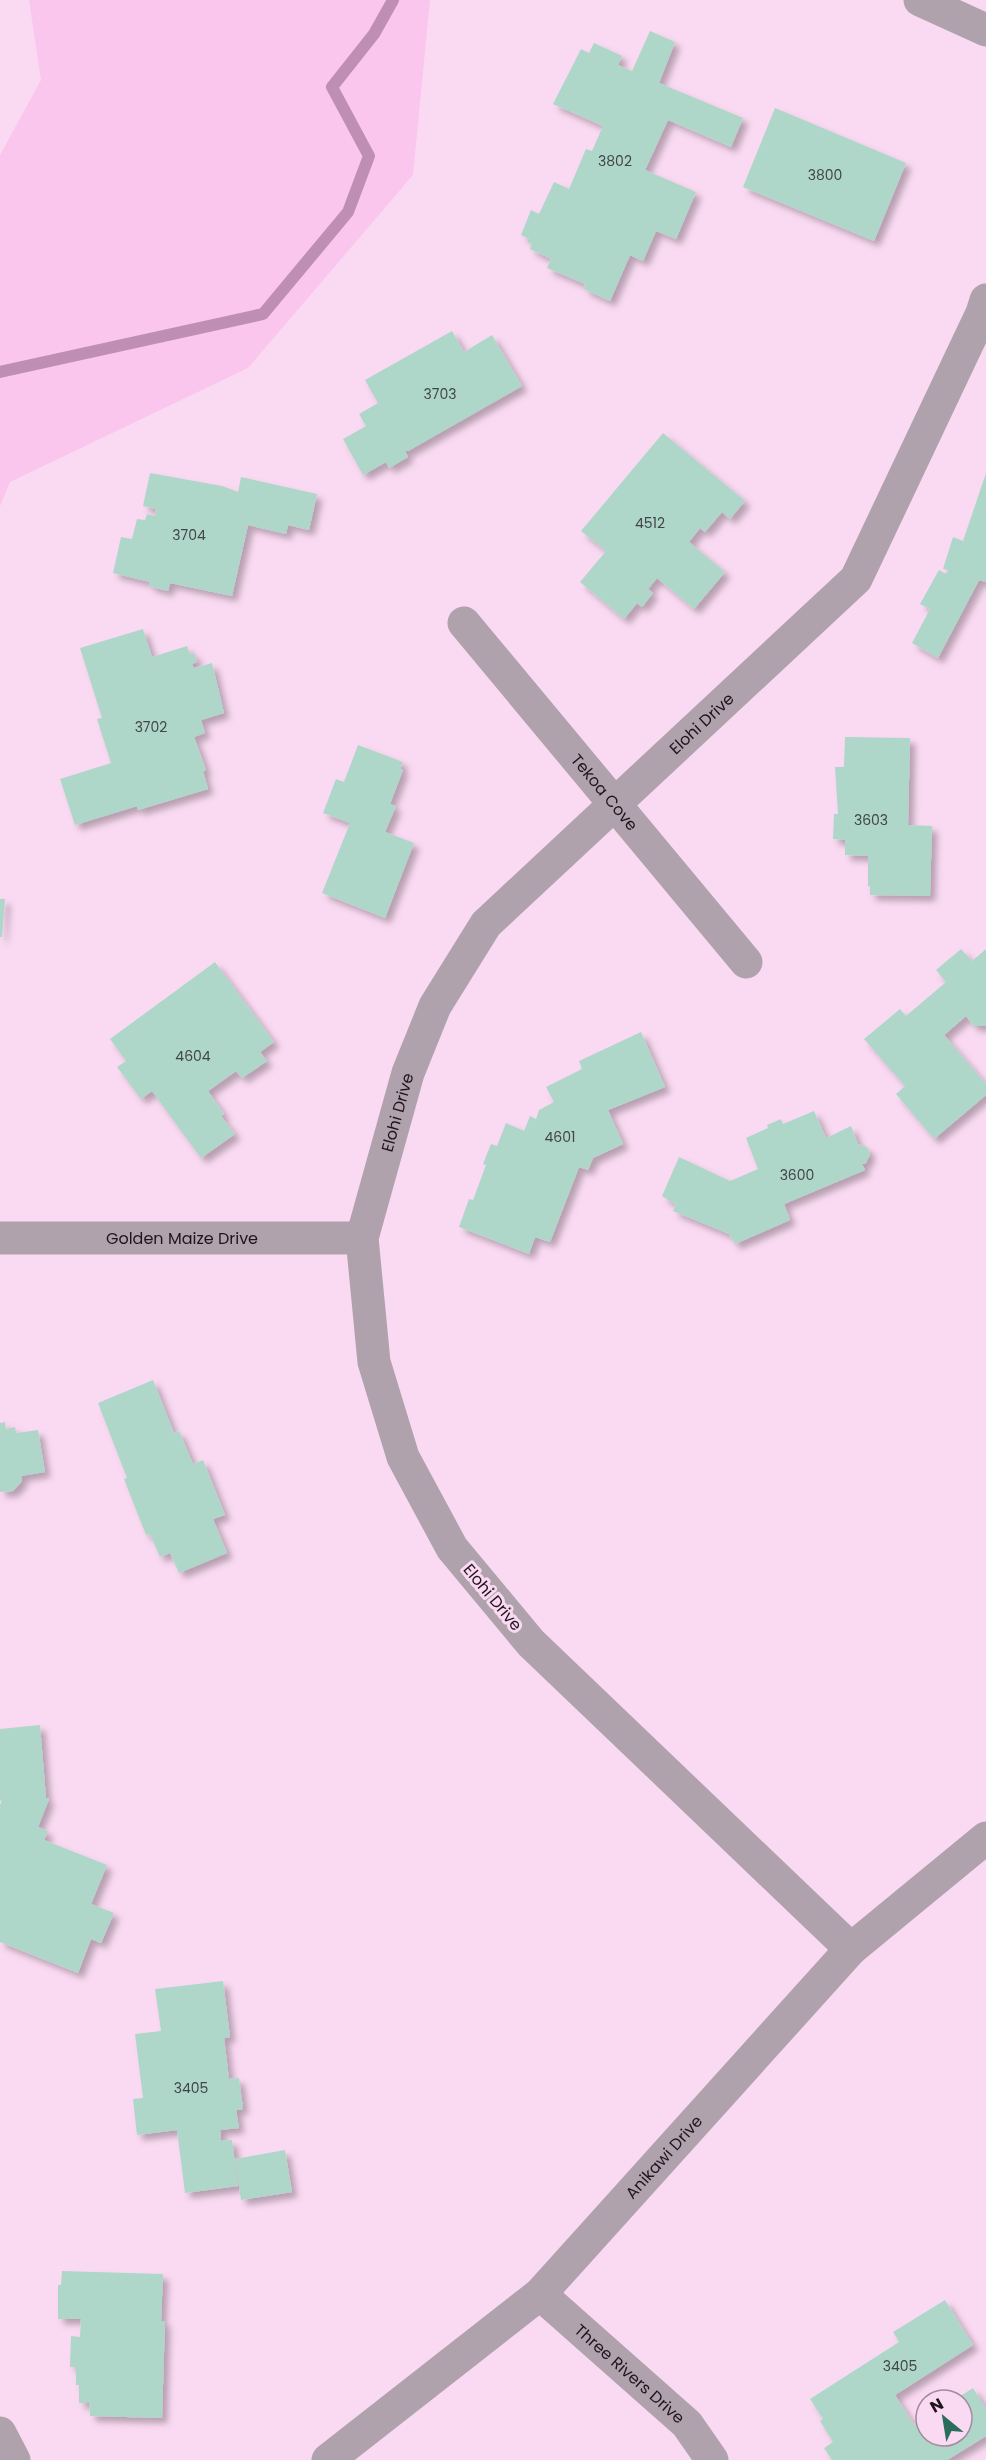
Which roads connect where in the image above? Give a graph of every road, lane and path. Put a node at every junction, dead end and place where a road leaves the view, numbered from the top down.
1 (920, 0) edge
2 (986, 30) edge
3 (985, 309) edge
4 (464, 623) dead end
5 (614, 804) junction
6 (746, 962) dead end
7 (0, 1238) edge
8 (362, 1239) junction
9 (986, 1838) edge
10 (851, 1949) junction
11 (540, 2294) junction
12 (0, 2433) edge
13 (14, 2460) edge
14 (328, 2460) edge
15 (712, 2460) edge

1 - 2 street
3 - 5 street, Elohi Drive
4 - 5 street, Tekoa Cove
5 - 6 street, Tekoa Cove
5 - 8 street, Elohi Drive
7 - 8 street, Golden Maize Drive
8 - 10 street, Elohi Drive
9 - 10 street, Anikawi Drive
10 - 11 street, Anikawi Drive
11 - 14 street, Anikawi Drive
11 - 15 street, Three Rivers Drive
12 - 13 street

